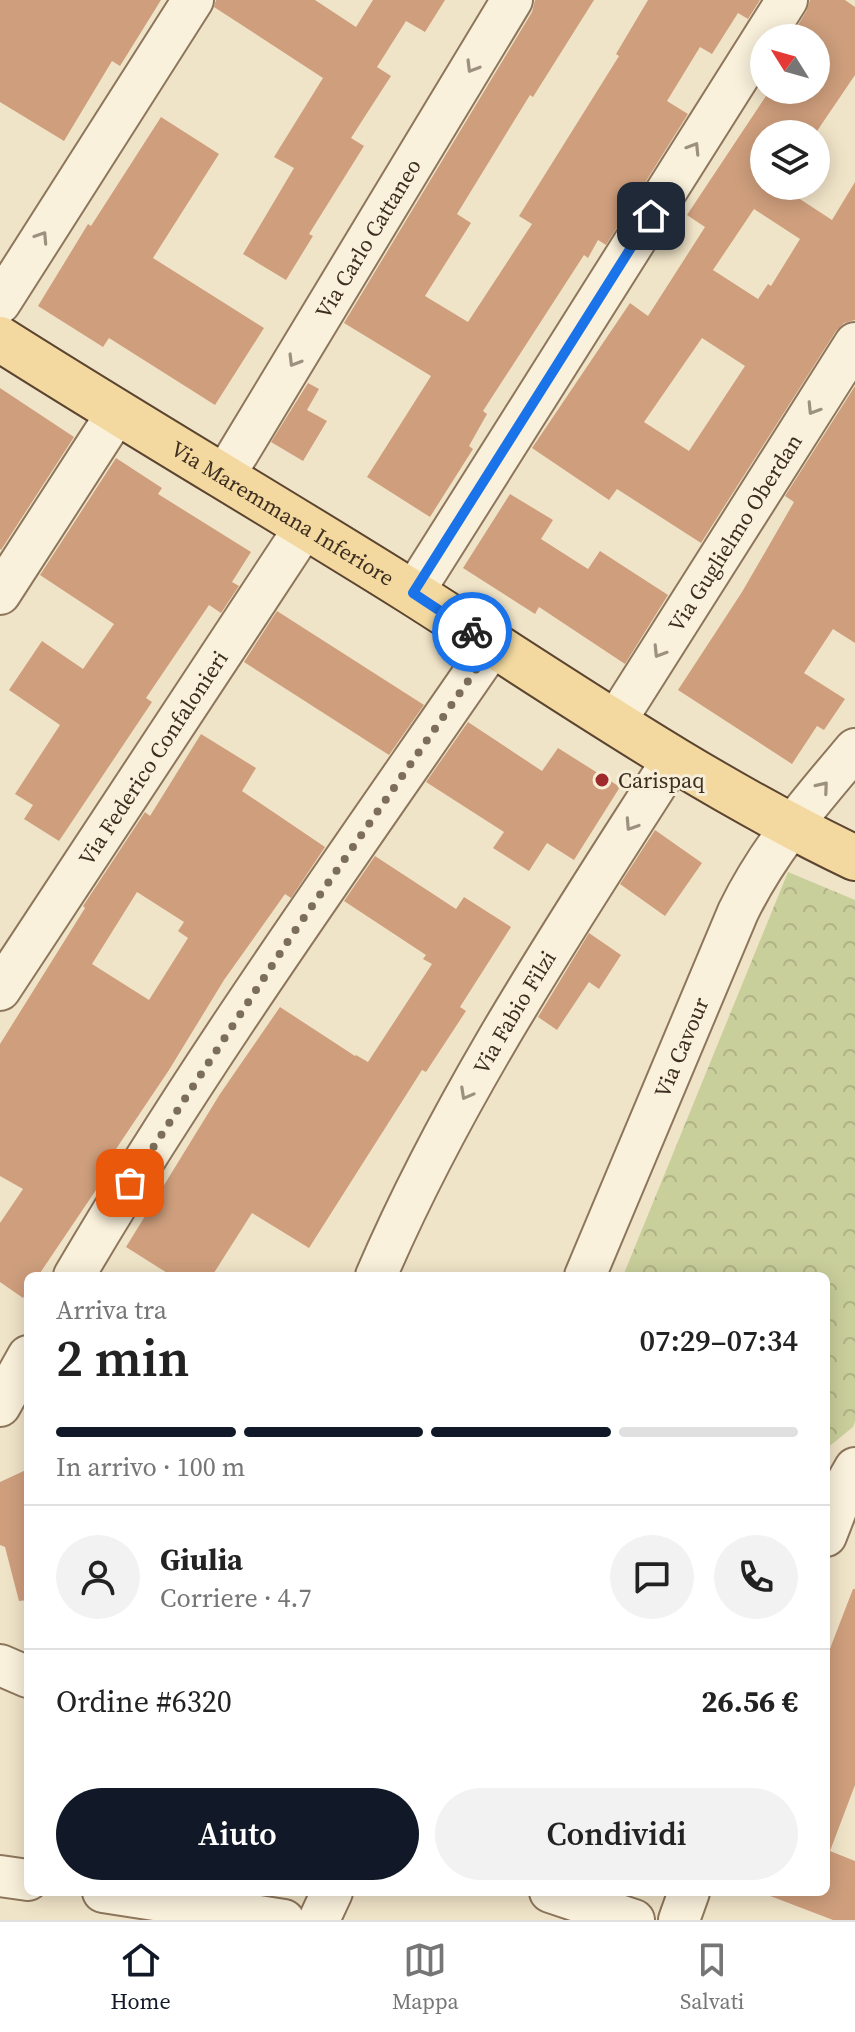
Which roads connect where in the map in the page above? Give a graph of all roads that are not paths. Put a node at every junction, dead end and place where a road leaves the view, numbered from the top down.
1 (193, 0) edge
2 (512, 0) edge
3 (787, 0) edge
4 (0, 303) edge
5 (0, 339) edge
6 (855, 343) edge
7 (117, 413) junction
8 (223, 478) junction
9 (305, 527) junction
10 (413, 593) junction
11 (0, 594) edge
12 (493, 645) junction
13 (615, 722) junction
14 (855, 749) edge
15 (673, 759) junction
16 (791, 826) junction
17 (855, 858) edge
18 (0, 990) edge
19 (76, 1272) edge
20 (378, 1272) edge
21 (587, 1272) edge
22 (24, 1363) edge
23 (0, 1406) edge
24 (855, 1468) edge
25 (830, 1526) edge
26 (0, 1665) edge
27 (24, 1675) edge
28 (0, 1876) edge
29 (24, 1879) edge
30 (129, 1896) edge
31 (330, 1896) edge
32 (562, 1896) edge
33 (688, 1896) edge
34 (284, 1920) edge
35 (319, 1920) edge
36 (634, 1920) edge
37 (679, 1920) edge

4 -> 1 street
2 -> 8 street, Via Carlo Cattaneo
10 -> 3 street
5 - 7 main road, Via Maremmana Inferiore
6 -> 13 street, Via Guglielmo Oberdan
7 - 8 main road, Via Maremmana Inferiore
7 - 11 street
8 - 9 main road, Via Maremmana Inferiore
9 - 10 main road, Via Maremmana Inferiore
9 - 18 street, Via Federico Confalonieri
10 - 12 main road, Via Maremmana Inferiore
12 - 13 main road, Via Maremmana Inferiore
12 - 19 street
13 - 15 main road, Via Maremmana Inferiore
16 -> 14 street, Via Cavour
15 - 16 main road, Via Maremmana Inferiore
15 -> 20 street, Via Fabio Filzi
16 - 17 main road, Via Maremmana Inferiore
16 - 21 street, Via Cavour
22 - 23 street
24 - 25 street
26 - 27 street
28 - 29 street
30 - 34 street
31 - 35 street
32 - 36 street
33 - 37 street

